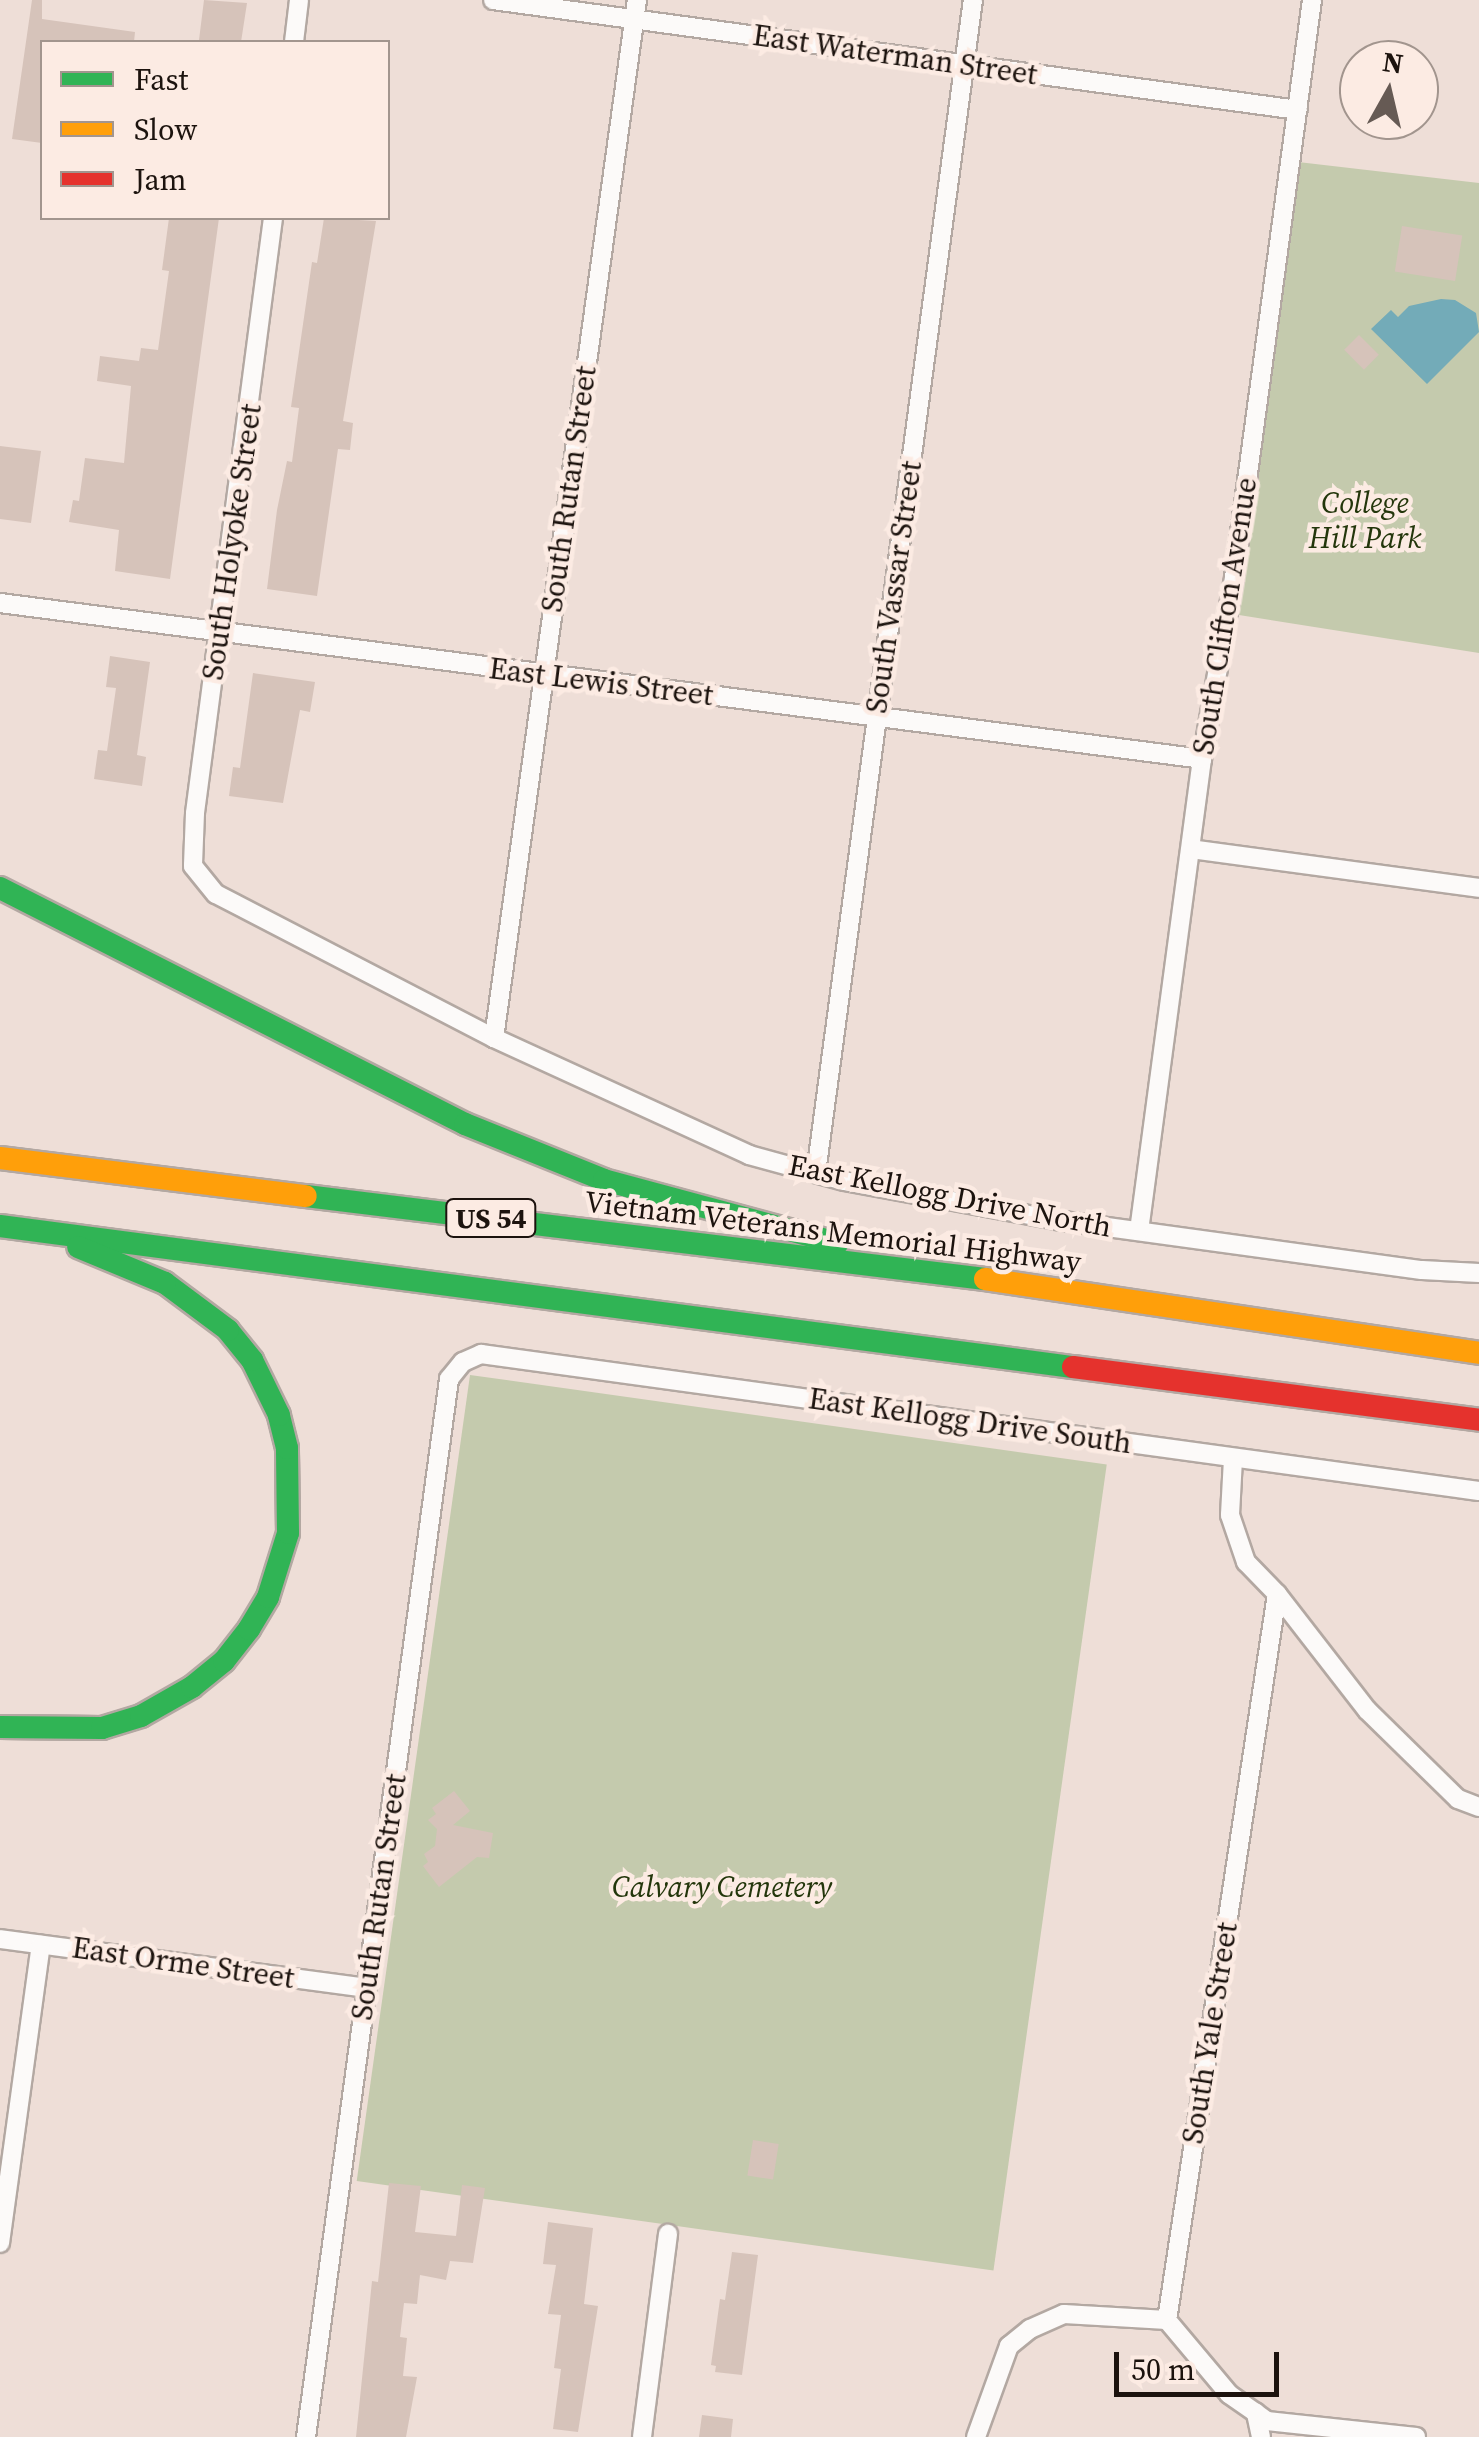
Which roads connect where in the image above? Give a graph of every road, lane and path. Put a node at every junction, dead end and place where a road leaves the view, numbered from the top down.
1 (299, 0) edge
2 (493, 0) edge
3 (973, 0) edge
4 (1312, 0) edge
5 (636, 10) edge
6 (294, 40) edge
7 (964, 64) junction
8 (1298, 110) junction
9 (273, 220) edge
10 (0, 603) edge
11 (219, 632) junction
12 (545, 675) junction
13 (876, 717) junction
14 (1202, 759) junction
15 (1191, 850) junction
16 (193, 866) joint
17 (0, 888) edge
18 (1479, 888) edge
19 (494, 1038) junction
20 (0, 1158) edge
21 (816, 1173) junction
22 (0, 1226) edge
23 (1140, 1231) junction
24 (38, 1232) junction
25 (1479, 1274) edge
26 (983, 1279) junction
27 (1479, 1353) edge
28 (463, 1362) joint
29 (1479, 1420) edge
30 (1234, 1458) junction
31 (1479, 1491) edge
32 (1277, 1594) junction
33 (6, 1726) edge
34 (1479, 1807) edge
35 (0, 1940) edge
36 (41, 1945) junction
37 (366, 1988) junction
38 (668, 2234) dead end
39 (0, 2243) edge
40 (1167, 2320) junction
41 (1256, 2414) junction
42 (306, 2437) edge
43 (642, 2437) edge
44 (976, 2437) edge
45 (1261, 2437) edge
46 (1416, 2437) edge

1 - 6 street
2 - 5 street, East Waterman Street
3 - 7 street, South Vassar Street
4 - 8 street, South Clifton Avenue
5 - 7 street, East Waterman Street
5 - 12 street, South Rutan Street
7 - 8 street, East Waterman Street
7 - 13 street, South Vassar Street
8 - 14 street, South Clifton Avenue
9 - 11 street, South Holyoke Street
10 - 11 street, East Lewis Street
11 - 12 street, East Lewis Street
11 - 16 street, South Holyoke Street
12 - 13 street, East Lewis Street
12 - 19 street, South Rutan Street
13 - 14 street, East Lewis Street
13 - 21 street, South Vassar Street
14 - 15 street, South Clifton Avenue
15 - 18 street
15 - 23 street, South Clifton Avenue
16 - 19 street, East Kellogg Drive North
17 - 26 highway
19 - 21 street, East Kellogg Drive North
20 - 26 highway, Vietnam Veterans Memorial Highway / US 54
21 - 23 street, East Kellogg Drive North
22 - 24 highway, US 54
23 - 25 street, East Kellogg Drive North
24 - 29 highway, US 54
24 - 33 highway
26 - 27 highway, Vietnam Veterans Memorial Highway / US 54
28 - 30 street, East Kellogg Drive South
28 - 37 street, South Rutan Street
30 - 31 street, East Kellogg Drive South
30 - 32 street
32 - 34 street
32 - 40 street, South Yale Street
35 - 36 street, East Orme Street
36 - 37 street, East Orme Street
36 - 39 street
37 - 42 street, South Rutan Street
38 - 43 street
40 - 41 street
40 - 44 street
41 - 45 street
41 - 46 street

